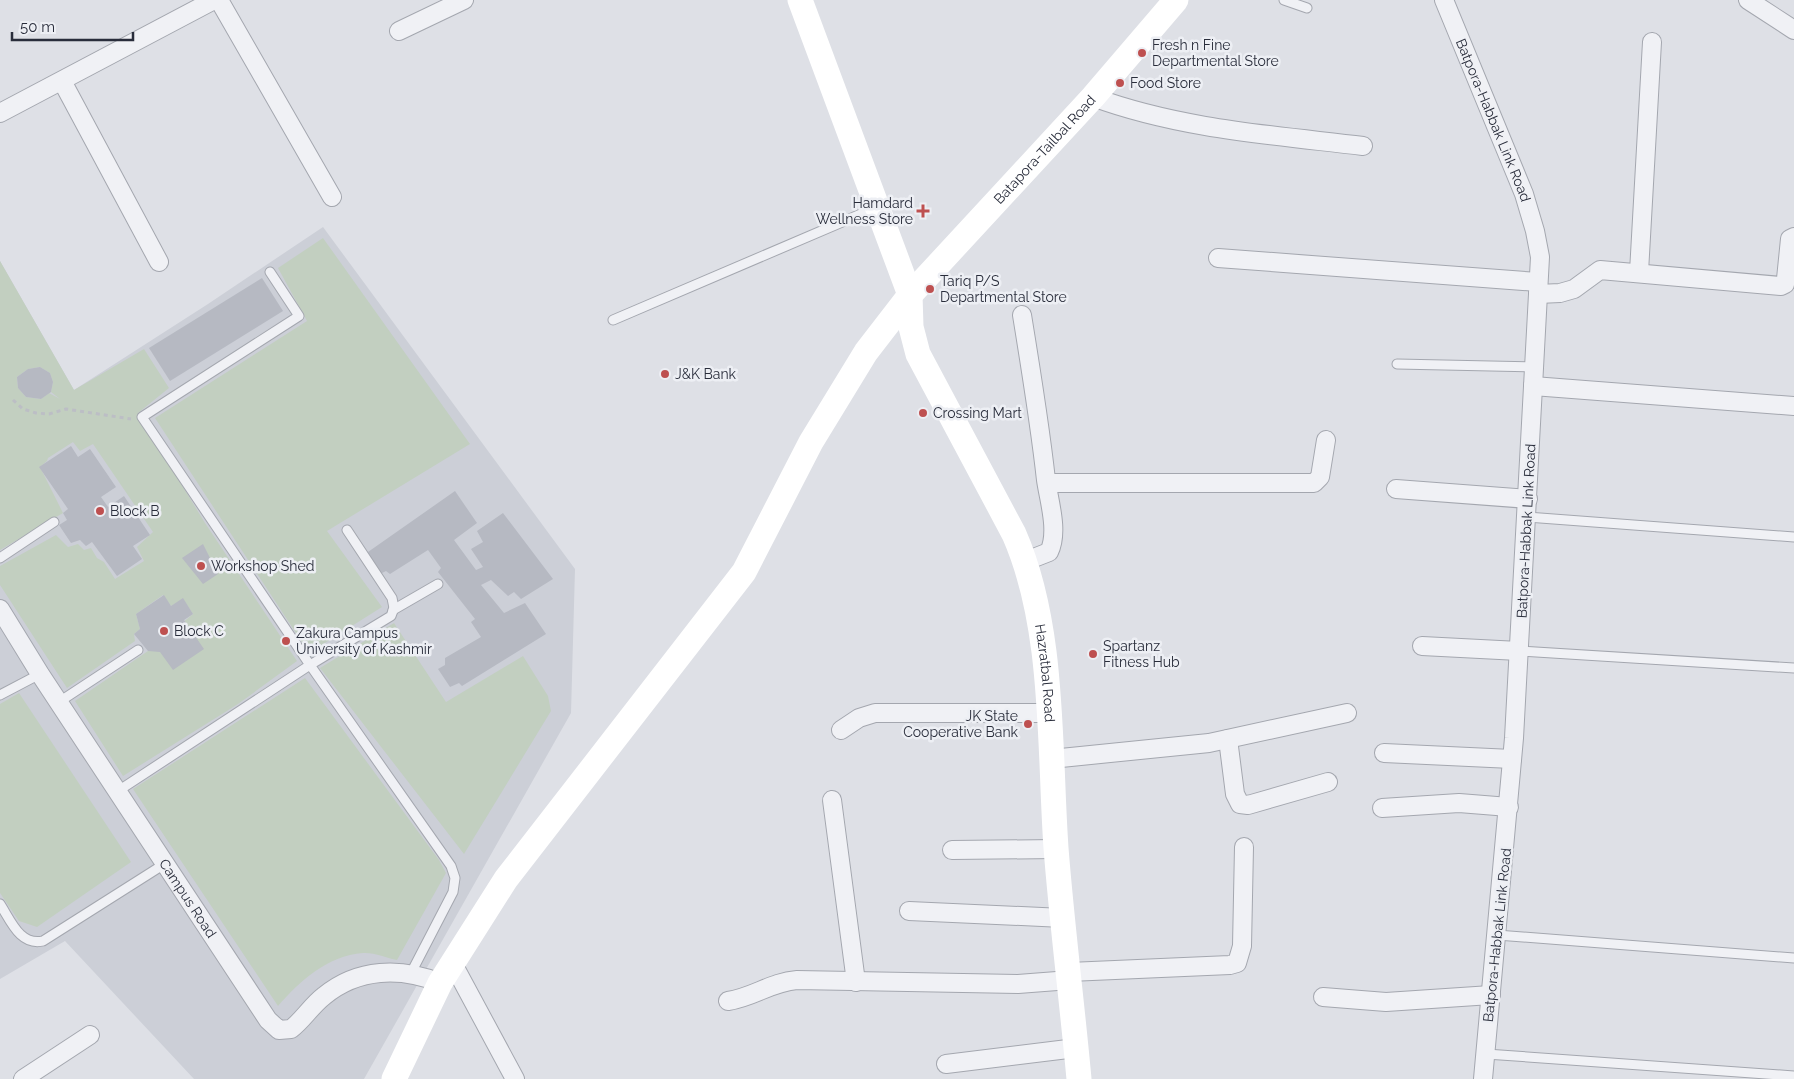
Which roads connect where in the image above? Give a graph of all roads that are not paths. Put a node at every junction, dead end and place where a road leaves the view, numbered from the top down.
1 (214, 0) edge
2 (219, 0) edge
3 (464, 0) edge
4 (800, 0) edge
5 (1176, 0) edge
6 (1284, 0) edge
7 (1444, 0) edge
8 (1748, 0) edge
9 (1307, 8) dead end
10 (399, 30) dead end
11 (1794, 30) edge
12 (1652, 42) dead end
13 (62, 81) junction
14 (1093, 97) junction
15 (0, 113) edge
16 (1363, 146) dead end
17 (332, 197) dead end
18 (875, 208) junction
19 (1794, 237) edge
20 (1218, 258) dead end
21 (159, 262) dead end
22 (270, 272) dead end
23 (1639, 272) junction
24 (1538, 288) junction
25 (910, 295) junction
26 (1022, 315) dead end
27 (613, 320) dead end
28 (1397, 364) dead end
29 (1533, 367) junction
30 (1533, 386) junction
31 (1794, 406) edge
32 (1326, 440) dead end
33 (1047, 483) junction
34 (1396, 490) dead end
35 (1528, 508) junction
36 (54, 522) dead end
37 (347, 530) dead end
38 (1794, 537) edge
39 (0, 558) edge
40 (1026, 561) junction
41 (438, 584) dead end
42 (0, 609) edge
43 (393, 610) junction
44 (1422, 646) dead end
45 (138, 650) dead end
46 (1519, 651) junction
47 (310, 665) junction
48 (1794, 668) edge
49 (40, 674) junction
50 (0, 695) edge
51 (59, 702) junction
52 (1048, 713) junction
53 (1347, 714) dead end
54 (841, 730) dead end
55 (1228, 739) junction
56 (1384, 753) dead end
57 (1051, 759) junction
58 (1512, 759) junction
59 (1328, 782) dead end
60 (118, 791) junction
61 (832, 800) dead end
62 (1509, 807) junction
63 (1382, 808) dead end
64 (1244, 847) dead end
65 (952, 850) dead end
66 (1056, 850) junction
67 (166, 863) junction
68 (0, 904) edge
69 (909, 911) dead end
70 (1063, 918) junction
71 (1497, 935) junction
72 (1794, 958) edge
73 (411, 973) junction
74 (446, 973) junction
75 (1069, 976) junction
76 (856, 982) junction
77 (1491, 995) junction
78 (1323, 997) dead end
79 (728, 1000) dead end
80 (90, 1035) dead end
81 (1076, 1048) junction
82 (1486, 1054) junction
83 (946, 1064) dead end
84 (1794, 1076) edge
85 (23, 1079) edge
86 (394, 1079) edge
87 (515, 1079) edge
88 (1079, 1079) edge
89 (1483, 1079) edge

1 - 13 street
2 - 17 street
3 - 10 street
4 - 18 main road
5 - 14 main road, Batapora-Tailbal Road
6 - 9 lane
7 - 24 street, Batpora-Habbak Link Road
8 - 11 street
12 - 23 street
13 - 15 street
13 - 21 street
14 - 16 street
14 - 25 main road, Batapora-Tailbal Road
18 - 25 main road
18 - 27 lane
19 - 23 street
20 - 24 street
22 - 47 lane
23 - 24 street
24 - 29 street, Batpora-Habbak Link Road
25 - 40 main road, Hazratbal Road
25 - 74 main road, Batapora-Tailbal Road
26 - 33 street
28 - 29 lane
29 - 30 street, Batpora-Habbak Link Road
30 - 31 street
30 - 35 street, Batpora-Habbak Link Road
32 - 33 street
33 - 40 street
34 - 35 street
35 - 38 lane
35 - 46 street, Batpora-Habbak Link Road
36 - 39 lane
37 - 43 lane
40 - 52 main road, Hazratbal Road
41 - 43 lane
42 - 49 street, Campus Road
43 - 47 lane
44 - 46 street
45 - 51 lane
46 - 48 lane
46 - 58 street, Batpora-Habbak Link Road
47 - 60 lane
47 - 73 lane
49 - 50 lane
49 - 51 street, Campus Road
51 - 60 street, Campus Road
52 - 54 street
52 - 57 main road, Hazratbal Road
53 - 55 street
55 - 57 street
55 - 59 street
56 - 58 street
57 - 66 main road, Hazratbal Road
58 - 62 street, Batpora-Habbak Link Road
60 - 67 street, Campus Road
61 - 76 street
62 - 63 street
62 - 71 street, Batpora-Habbak Link Road
64 - 75 street
65 - 66 street
66 - 70 main road, Hazratbal Road
67 - 68 lane
67 - 73 street, Campus Road
69 - 70 street
70 - 75 main road, Hazratbal Road
71 - 72 lane
71 - 77 street, Batpora-Habbak Link Road
73 - 74 street, Campus Road
74 - 86 main road, Batapora-Tailbal Road
74 - 87 street
75 - 76 street
75 - 81 main road, Hazratbal Road
76 - 79 street
77 - 78 street
77 - 82 street, Batpora-Habbak Link Road
80 - 85 street
81 - 83 street
81 - 88 main road, Hazratbal Road
82 - 84 lane
82 - 89 street, Batpora-Habbak Link Road

